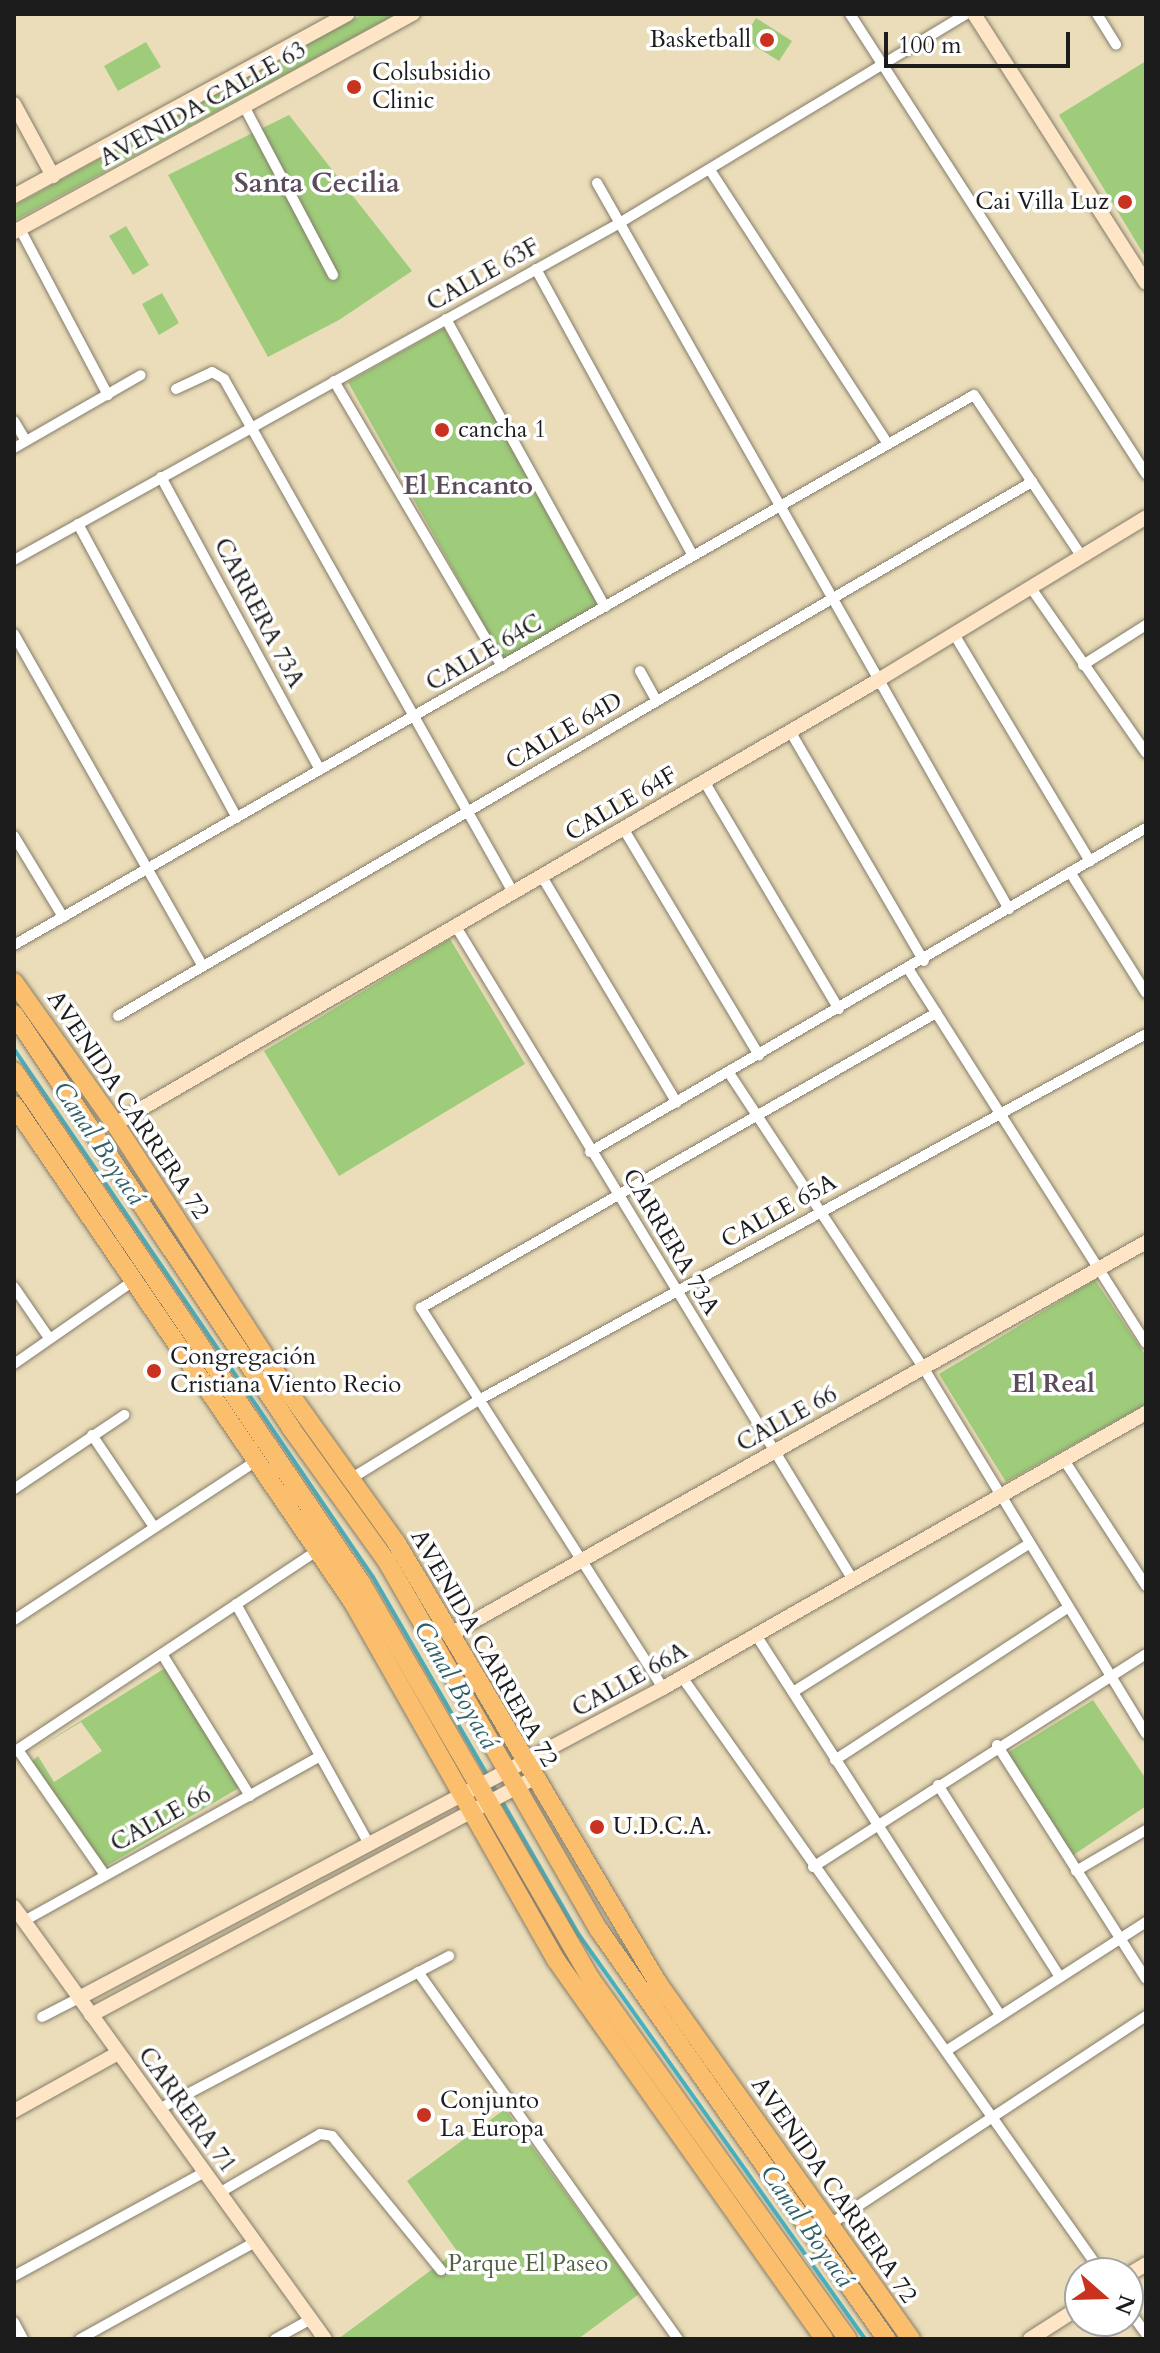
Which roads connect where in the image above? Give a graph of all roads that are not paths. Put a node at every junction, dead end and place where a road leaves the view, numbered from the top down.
1 (348, 14) edge
2 (413, 14) edge
3 (850, 14) edge
4 (966, 14) edge
5 (974, 14) edge
6 (1097, 14) edge
7 (1116, 44) dead end
8 (884, 66) junction
9 (14, 104) edge
10 (244, 106) junction
11 (710, 170) junction
12 (53, 176) junction
13 (597, 183) dead end
14 (14, 196) edge
15 (618, 224) junction
16 (17, 230) edge
17 (536, 269) junction
18 (333, 275) dead end
19 (1146, 283) edge
20 (446, 319) junction
21 (141, 375) dead end
22 (334, 381) junction
23 (176, 389) dead end
24 (108, 395) junction
25 (14, 421) edge
26 (250, 427) junction
27 (26, 441) junction
28 (888, 444) junction
29 (14, 448) edge
30 (1146, 474) edge
31 (161, 477) junction
32 (1032, 482) junction
33 (778, 507) junction
34 (1146, 517) edge
35 (78, 524) junction
36 (693, 556) junction
37 (1082, 557) junction
38 (14, 560) edge
39 (1031, 588) junction
40 (830, 600) junction
41 (605, 607) junction
42 (1146, 625) edge
43 (14, 634) edge
44 (954, 634) junction
45 (1083, 665) junction
46 (502, 666) junction
47 (640, 671) dead end
48 (875, 682) junction
49 (656, 700) junction
50 (414, 716) junction
51 (790, 731) junction
52 (1142, 735) edge
53 (1146, 753) edge
54 (320, 770) junction
55 (704, 781) junction
56 (466, 812) junction
57 (237, 818) junction
58 (623, 828) junction
59 (1146, 828) edge
60 (14, 836) edge
61 (1090, 861) junction
62 (147, 869) junction
63 (1070, 872) junction
64 (541, 875) junction
65 (513, 892) junction
66 (1009, 909) junction
67 (63, 917) junction
68 (455, 925) junction
69 (14, 945) edge
70 (924, 961) junction
71 (202, 965) junction
72 (909, 970) junction
73 (14, 982) edge
74 (1146, 993) edge
75 (839, 1009) junction
76 (936, 1013) junction
77 (14, 1014) edge
78 (118, 1016) dead end
79 (1146, 1034) edge
80 (759, 1055) junction
81 (14, 1071) edge
82 (729, 1073) junction
83 (22, 1091) edge
84 (677, 1103) junction
85 (14, 1105) edge
86 (1001, 1112) junction
87 (758, 1117) junction
88 (115, 1124) junction
89 (590, 1152) junction
90 (616, 1194) junction
91 (819, 1211) junction
92 (1146, 1242) edge
93 (1098, 1269) junction
94 (212, 1273) junction
95 (133, 1281) junction
96 (14, 1287) edge
97 (674, 1291) junction
98 (212, 1309) junction
99 (49, 1338) junction
100 (1146, 1343) edge
101 (199, 1348) junction
102 (14, 1364) edge
103 (923, 1367) junction
104 (252, 1370) junction
105 (200, 1385) junction
106 (285, 1387) junction
107 (477, 1401) junction
108 (1146, 1413) edge
109 (124, 1415) dead end
110 (92, 1435) junction
111 (774, 1451) junction
112 (1064, 1460) junction
113 (253, 1463) junction
114 (352, 1478) junction
115 (14, 1489) edge
116 (1000, 1496) junction
117 (154, 1527) junction
118 (1027, 1545) junction
119 (317, 1551) junction
120 (581, 1560) junction
121 (853, 1580) junction
122 (1146, 1586) edge
123 (236, 1604) junction
124 (1067, 1608) junction
125 (14, 1620) edge
126 (451, 1634) junction
127 (756, 1635) junction
128 (162, 1654) junction
129 (1146, 1654) edge
130 (1109, 1676) junction
131 (682, 1677) junction
132 (663, 1688) junction
133 (793, 1692) junction
134 (1146, 1734) edge
135 (997, 1745) junction
136 (16, 1751) edge
137 (320, 1756) junction
138 (835, 1760) junction
139 (515, 1777) junction
140 (938, 1785) junction
141 (250, 1796) junction
142 (480, 1796) junction
143 (877, 1822) junction
144 (1146, 1830) edge
145 (369, 1844) junction
146 (813, 1867) junction
147 (1076, 1871) junction
148 (105, 1875) junction
149 (14, 1907) edge
150 (24, 1921) junction
151 (1146, 1922) edge
152 (1121, 1938) junction
153 (449, 1956) dead end
154 (418, 1972) junction
155 (1060, 1977) junction
156 (1146, 1979) edge
157 (79, 1998) junction
158 (999, 2014) junction
159 (91, 2015) junction
160 (1146, 2016) edge
161 (42, 2017) dead end
162 (946, 2051) junction
163 (118, 2053) junction
164 (159, 2109) junction
165 (14, 2111) edge
166 (991, 2117) junction
167 (703, 2133) junction
168 (702, 2167) junction
169 (205, 2172) junction
170 (219, 2193) junction
171 (829, 2225) junction
172 (255, 2242) junction
173 (1091, 2257) edge
174 (441, 2270) dead end
175 (14, 2276) edge
176 (1064, 2317) edge
177 (311, 2319) junction
178 (14, 2322) edge
179 (23, 2339) edge
180 (80, 2339) edge
181 (275, 2339) edge
182 (325, 2339) edge
183 (678, 2339) edge
184 (824, 2339) edge
185 (848, 2339) edge
186 (886, 2339) edge
187 (911, 2339) edge
188 (1030, 2339) edge

1 - 12 street, AVENIDA CALLE 63
2 - 10 street, AVENIDA CALLE 63
3 - 8 street
4 - 8 street, CALLE 63F
5 - 19 street
6 - 7 street
8 - 11 street, CALLE 63F
8 - 30 street
9 - 12 street
10 - 16 street, AVENIDA CALLE 63
10 - 18 street
11 - 15 street, CALLE 63F
11 - 28 street
12 - 14 street, AVENIDA CALLE 63
13 - 15 street
15 - 17 street, CALLE 63F
15 - 33 street
16 - 24 street
17 - 20 street, CALLE 63F
17 - 36 street
20 - 22 street, CALLE 63F
20 - 41 street
21 - 24 street
22 - 26 street, CALLE 63F
22 - 46 street
23 - 26 street
24 - 27 street
25 - 27 street
26 - 31 street, CALLE 63F
26 - 50 street
27 - 29 street
28 - 32 street, CALLE 64C
28 - 33 street, CALLE 64C
31 - 35 street, CALLE 63F
31 - 54 street, CARRERA 73A
32 - 37 street
32 - 40 street, CALLE 64D
33 - 36 street, CALLE 64C
33 - 40 street
34 - 37 street, CALLE 64F
35 - 38 street, CALLE 63F
35 - 57 street
36 - 41 street, CALLE 64C
37 - 39 street, CALLE 64F
39 - 44 street, CALLE 64F
39 - 45 street
40 - 48 street
40 - 49 street, CALLE 64D
41 - 46 street, CALLE 64C
42 - 45 street
43 - 62 street
44 - 48 street, CALLE 64F
44 - 61 street
45 - 52 street
46 - 50 street, CALLE 64C
47 - 49 street
48 - 51 street, CALLE 64F
48 - 66 street
49 - 56 street, CALLE 64D
50 - 54 street, CALLE 64C
50 - 56 street
51 - 55 street, CALLE 64F
51 - 70 street
52 - 53 street
54 - 57 street, CALLE 64C
55 - 58 street, CALLE 64F
55 - 75 street
56 - 65 street
56 - 71 street, CALLE 64D
57 - 62 street, CALLE 64C
58 - 64 street, CALLE 64F
58 - 80 street
59 - 61 street
60 - 67 street
61 - 63 street
62 - 67 street, CALLE 64C
62 - 71 street
63 - 66 street
63 - 74 street
64 - 65 street, CALLE 64F
64 - 84 street
65 - 68 street, CALLE 64F
66 - 70 street
67 - 69 street, CALLE 64C
68 - 88 street, CALLE 64F
68 - 89 street, CARRERA 73A
70 - 72 street
71 - 78 street, CALLE 64D
72 - 75 street
72 - 76 street
73 - 88 highway, AVENIDA CARRERA 72
75 - 80 street
76 - 86 street
76 - 87 street
77 - 98 highway, AVENIDA CARRERA 72
79 - 86 street, CALLE 65A
80 - 82 street
81 - 83 highway
82 - 84 street
82 - 87 street
83 - 101 highway
84 - 89 street
85 - 95 highway
86 - 91 street, CALLE 65A
86 - 93 street
87 - 90 street
87 - 91 street
88 - 94 highway, AVENIDA CARRERA 72
89 - 90 street, CARRERA 73A
90 - 97 street, CARRERA 73A
90 - 107 street
91 - 97 street, CALLE 65A
91 - 103 street
92 - 93 street, CALLE 66
93 - 100 street
93 - 103 street, CALLE 66
94 - 98 highway
94 - 106 highway, AVENIDA CARRERA 72
95 - 99 street
95 - 105 highway
96 - 99 street
97 - 107 street, CALLE 65A
97 - 111 street, CARRERA 73A
98 - 104 highway, AVENIDA CARRERA 72
99 - 102 street
101 - 105 highway
101 - 142 highway
103 - 111 street, CALLE 66
103 - 116 street
104 - 106 highway
104 - 139 highway, AVENIDA CARRERA 72
105 - 113 highway
106 - 114 highway, AVENIDA CARRERA 72
107 - 114 street, CALLE 65A
107 - 120 street
108 - 112 street, CALLE 66A
109 - 110 street
110 - 115 street
110 - 117 street
111 - 120 street, CALLE 66
111 - 121 street, CARRERA 73A
112 - 116 street, CALLE 66A
112 - 122 street
113 - 117 street
113 - 119 highway
114 - 126 highway, AVENIDA CARRERA 72
116 - 118 street
116 - 121 street, CALLE 66A
117 - 125 street
118 - 124 street
118 - 133 street
119 - 123 street
119 - 142 highway
120 - 126 street, CALLE 66
120 - 132 street
121 - 127 street, CALLE 66A
123 - 128 street
123 - 137 street
124 - 130 street
124 - 138 street
126 - 139 highway, AVENIDA CARRERA 72
127 - 131 street, CALLE 66A
127 - 133 street
128 - 136 street
128 - 141 street
129 - 130 street
130 - 134 street
130 - 135 street
131 - 132 street, CALLE 66A
131 - 146 street
132 - 139 street, CALLE 66A
133 - 138 street
135 - 140 street
135 - 147 street
136 - 148 street
137 - 141 street, CALLE 66
137 - 145 street
138 - 143 street
139 - 142 street, CALLE 66A
139 - 171 highway, AVENIDA CARRERA 72
139 - 186 highway, AVENIDA CARRERA 72
140 - 143 street
140 - 155 street
141 - 148 street, CALLE 66
142 - 145 street, CALLE 66A
142 - 159 street, CALLE 66A
142 - 167 highway
142 - 168 highway
143 - 146 street
143 - 158 street
144 - 147 street
145 - 157 street, CALLE 66A
146 - 162 street
147 - 152 street
148 - 150 street, CALLE 66
149 - 150 street, CARRERA 71
150 - 157 street, CARRERA 71
151 - 152 street
152 - 155 street
152 - 156 street
153 - 154 street
154 - 164 street
154 - 183 street
155 - 158 street
157 - 159 street, CARRERA 71
157 - 161 street, CALLE 66A
158 - 162 street
159 - 163 street, CARRERA 71
160 - 166 street
162 - 166 street
163 - 164 street, CARRERA 71
163 - 165 street
164 - 169 street, CARRERA 71
166 - 171 street
166 - 173 street
167 - 168 highway
167 - 185 highway
168 - 184 highway
169 - 170 street, CARRERA 71
169 - 175 street
170 - 172 street, CARRERA 71
170 - 174 street
171 - 187 highway, AVENIDA CARRERA 72
172 - 177 street, CARRERA 71
172 - 180 street
176 - 188 street
177 - 181 street
177 - 182 street, CARRERA 71
178 - 179 street

